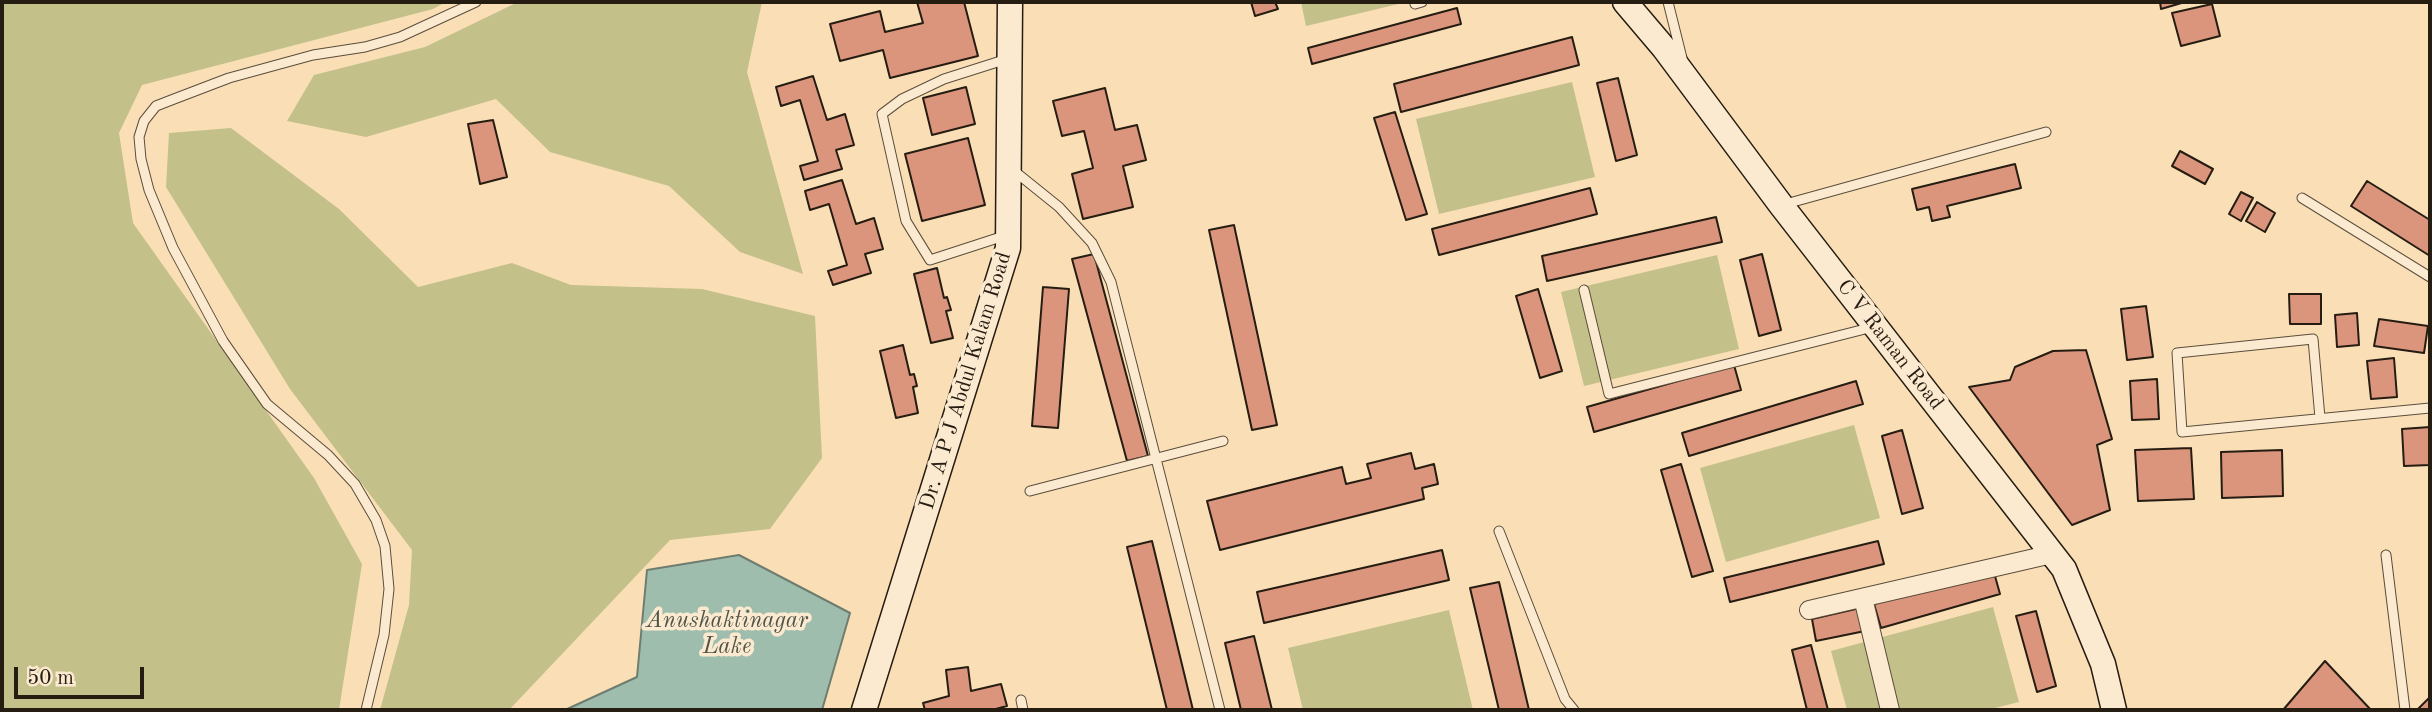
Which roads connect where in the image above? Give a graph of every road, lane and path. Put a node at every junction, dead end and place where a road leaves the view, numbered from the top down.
1 (476, 2) edge
2 (1010, 2) edge
3 (1625, 2) edge
4 (1668, 2) edge
5 (1009, 58) junction
6 (1686, 77) junction
7 (2046, 132) dead end
8 (1007, 165) junction
9 (2302, 198) dead end
10 (1781, 205) junction
11 (1008, 234) junction
12 (2430, 277) edge
13 (1584, 290) dead end
14 (1875, 326) junction
15 (2430, 408) edge
16 (2320, 418) junction
17 (1223, 440) dead end
18 (1156, 458) junction
19 (1030, 491) dead end
20 (1499, 531) dead end
21 (2052, 554) junction
22 (2386, 555) dead end
23 (1863, 598) junction
24 (1809, 610) dead end
25 (366, 710) edge
26 (864, 710) edge
27 (1220, 710) edge
28 (1574, 710) edge
29 (1890, 710) edge
30 (2114, 710) edge
31 (2405, 710) edge

1 - 25 lane
2 - 5 street, Dr. A P J Abdul Kalam Road
3 - 6 street, C V Raman Road
4 - 6 lane
5 - 8 street, Dr. A P J Abdul Kalam Road
5 - 11 lane
6 - 10 street, C V Raman Road
7 - 10 lane
8 - 11 street, Dr. A P J Abdul Kalam Road
8 - 18 lane
9 - 12 lane
10 - 14 street, C V Raman Road
11 - 26 street, Dr. A P J Abdul Kalam Road
13 - 14 lane
14 - 21 street, C V Raman Road
15 - 16 lane
16 - 16 lane
17 - 18 lane
18 - 19 lane
18 - 27 lane
20 - 28 lane
21 - 23 street
21 - 30 street, C V Raman Road
22 - 31 lane
23 - 24 street
23 - 29 street

